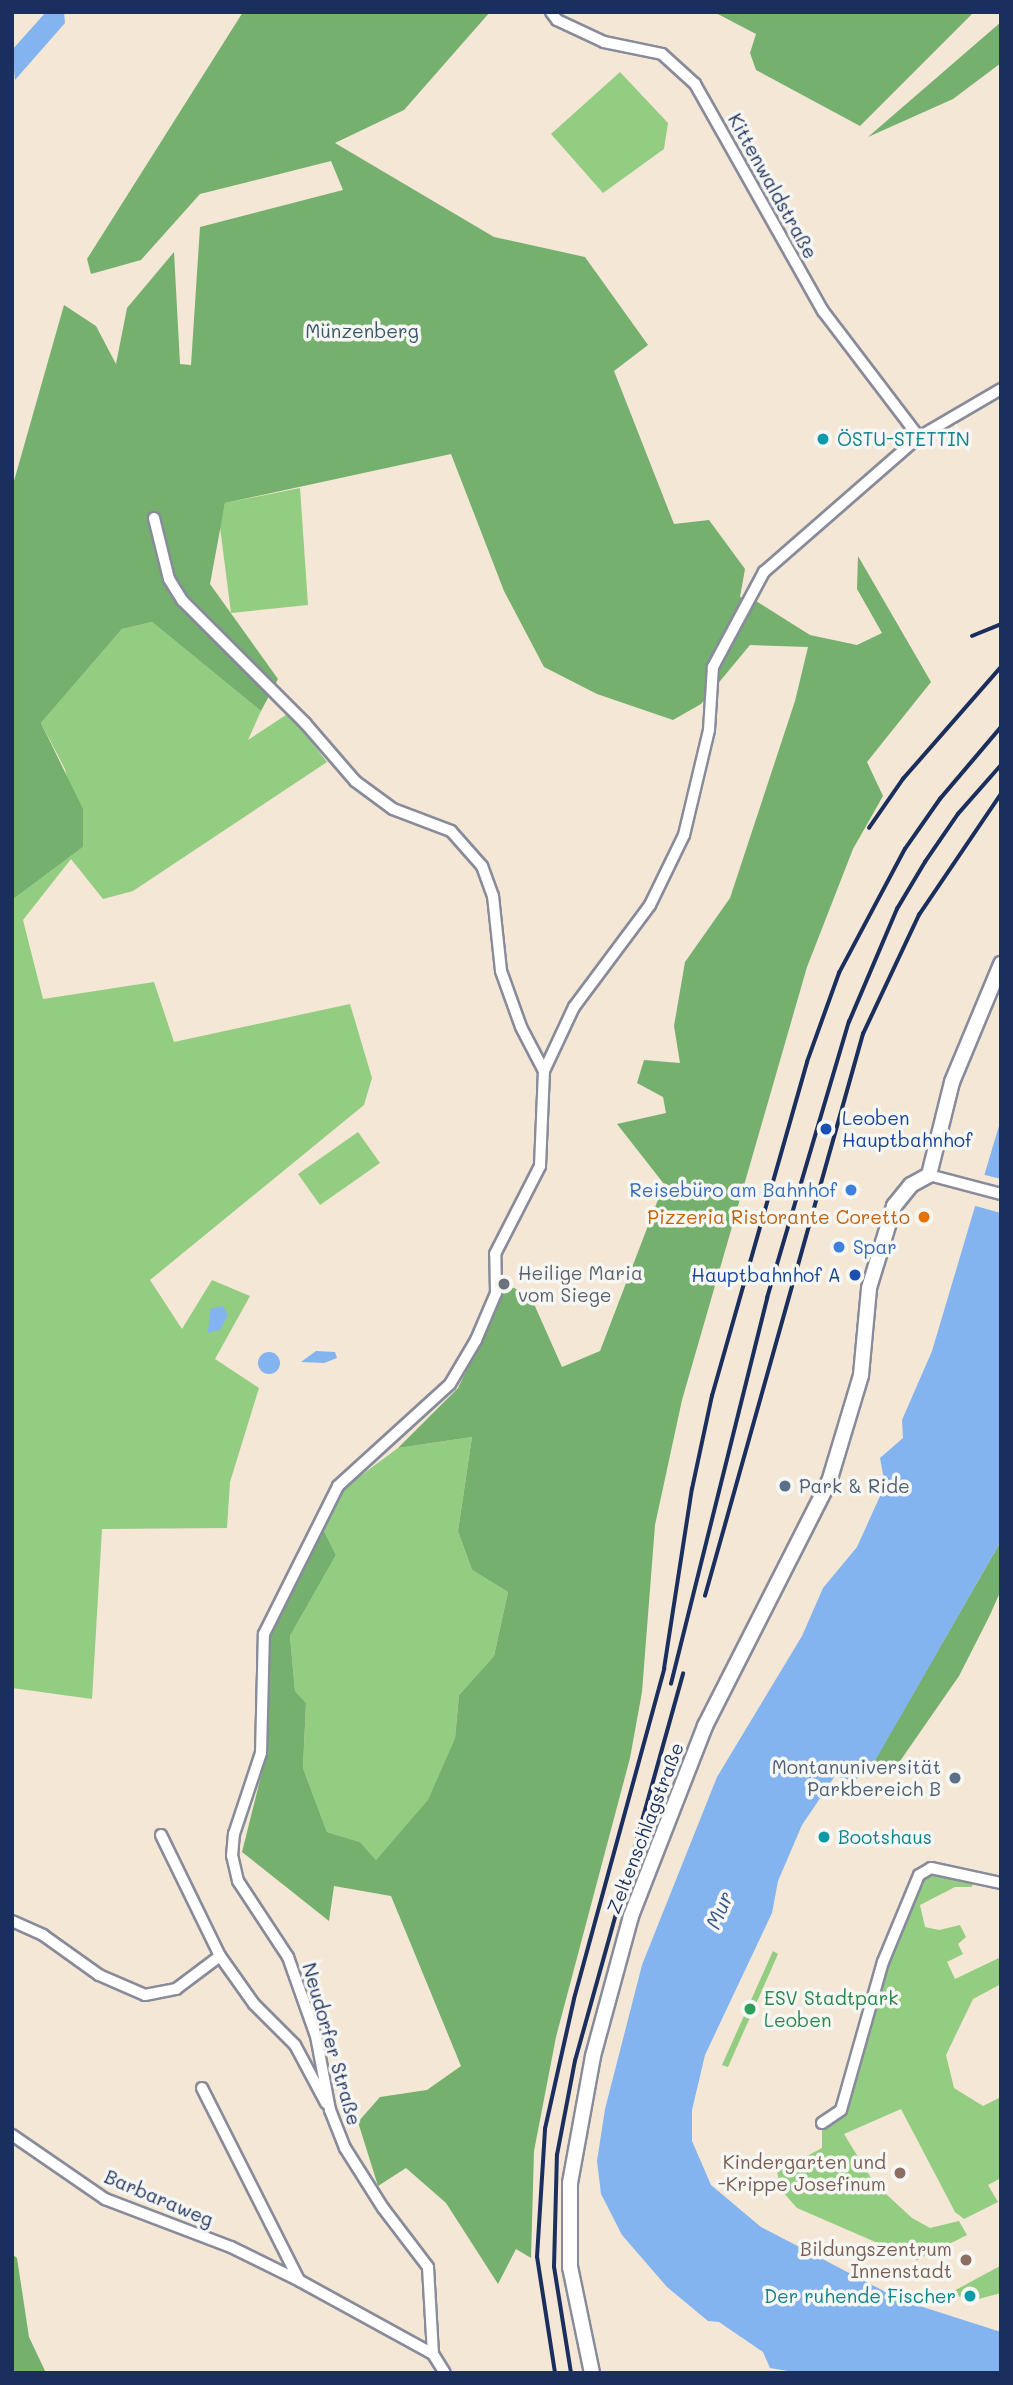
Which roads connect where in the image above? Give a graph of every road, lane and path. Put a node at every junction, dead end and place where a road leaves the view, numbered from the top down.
1 (551, 12) edge
2 (1001, 389) edge
3 (919, 437) junction
4 (155, 518) dead end
5 (1001, 964) edge
6 (544, 1071) junction
7 (929, 1175) junction
8 (1001, 1194) edge
9 (161, 1835) dead end
10 (985, 1867) dead end
11 (982, 1879) junction
12 (1001, 1883) edge
13 (12, 1921) edge
14 (220, 1956) junction
15 (202, 2088) dead end
16 (330, 2109) junction
17 (822, 2123) dead end
18 (12, 2135) edge
19 (300, 2281) junction
20 (433, 2354) junction
21 (445, 2373) edge
22 (592, 2373) edge

1 - 3 street, Kittenwaldstraße
2 - 3 street
3 - 6 street
4 - 6 street
5 - 7 main road
6 - 16 street, Neudorfer Straße
7 - 8 street
7 - 22 main road, Zeltenschlagstraße
9 - 14 street
10 - 11 street
11 - 12 street
11 - 17 street
13 - 14 street
14 - 16 street
15 - 19 street
16 - 20 street, Neudorfer Straße
18 - 19 street, Barbaraweg
19 - 20 street, Barbaraweg
20 - 21 street, Barbaraweg

